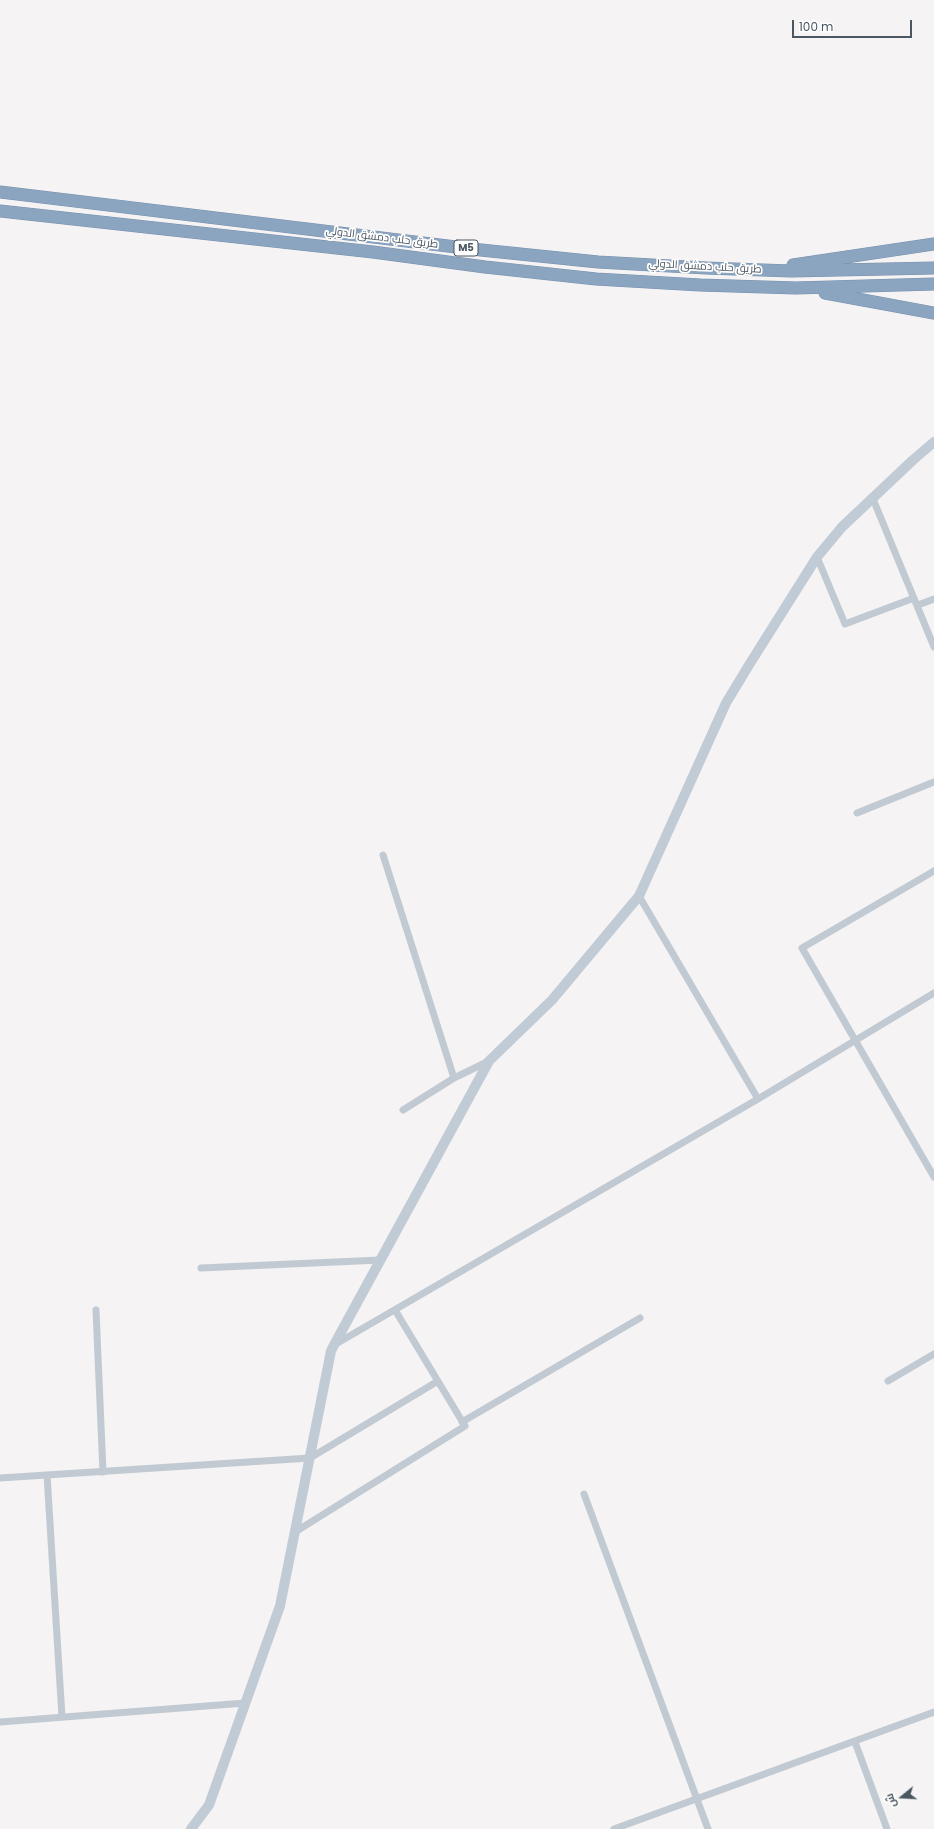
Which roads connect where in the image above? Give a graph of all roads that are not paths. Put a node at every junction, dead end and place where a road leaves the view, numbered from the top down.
1 (0, 192) edge
2 (0, 212) edge
3 (934, 244) edge
4 (934, 268) edge
5 (758, 270) junction
6 (934, 284) edge
7 (796, 288) junction
8 (934, 313) edge
9 (934, 442) edge
10 (873, 499) junction
11 (818, 557) junction
12 (914, 598) junction
13 (934, 600) edge
14 (918, 605) junction
15 (934, 647) edge
16 (934, 782) edge
17 (857, 813) dead end
18 (383, 855) dead end
19 (934, 871) edge
20 (639, 896) junction
21 (934, 993) edge
22 (855, 1041) junction
23 (489, 1061) junction
24 (454, 1078) junction
25 (758, 1099) junction
26 (403, 1110) dead end
27 (934, 1177) edge
28 (380, 1260) junction
29 (201, 1268) dead end
30 (96, 1310) dead end
31 (395, 1310) junction
32 (640, 1318) dead end
33 (334, 1345) junction
34 (934, 1354) edge
35 (438, 1381) junction
36 (888, 1381) dead end
37 (462, 1422) junction
38 (310, 1458) junction
39 (103, 1472) junction
40 (48, 1475) junction
41 (0, 1478) edge
42 (584, 1494) dead end
43 (295, 1532) junction
44 (245, 1703) junction
45 (934, 1712) edge
46 (62, 1717) junction
47 (0, 1722) edge
48 (855, 1742) junction
49 (697, 1798) junction
50 (191, 1829) edge
51 (614, 1829) edge
52 (708, 1829) edge
53 (887, 1829) edge

1 - 5 highway, طريق حلب دمشق الدولي / M5
2 - 7 highway, طريق حلب دمشق الدولي / M5
3 - 5 highway
4 - 5 highway, طريق حلب دمشق الدولي / M5
6 - 7 highway, طريق حلب دمشق الدولي / M5
7 - 8 highway
9 - 10 street
10 - 11 street
10 - 12 street
11 - 12 street
11 - 20 street
12 - 14 street
13 - 14 street
14 - 15 street
16 - 17 street
18 - 24 street
19 - 22 street
20 - 23 street
20 - 25 street
21 - 22 street
22 - 25 street
22 - 27 street
23 - 24 street
23 - 28 street
24 - 26 street
25 - 31 street
28 - 29 street
28 - 33 street
30 - 39 street
31 - 33 street
31 - 35 street
32 - 37 street
33 - 38 street
34 - 36 street
35 - 37 street
35 - 38 street
37 - 43 street
38 - 39 street
38 - 43 street
39 - 40 street
40 - 41 street
40 - 46 street
42 - 49 street
43 - 44 street
44 - 46 street
44 - 50 street
45 - 48 street
46 - 47 street
48 - 49 street
48 - 53 street
49 - 51 street
49 - 52 street

